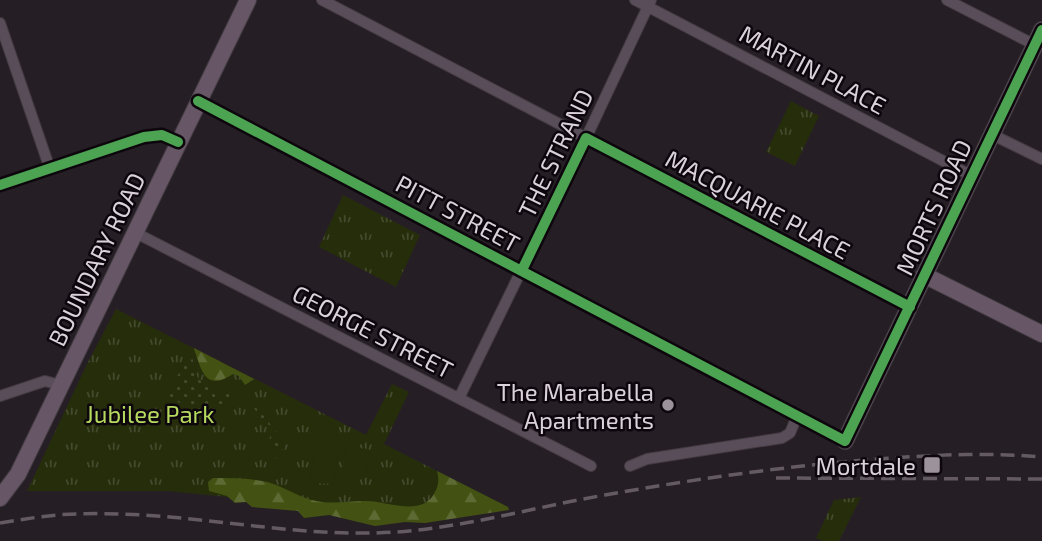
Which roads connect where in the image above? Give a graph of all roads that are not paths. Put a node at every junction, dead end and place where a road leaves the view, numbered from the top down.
1 (248, 0) edge
2 (322, 0) edge
3 (635, 0) edge
4 (947, 0) edge
5 (649, 3) edge
6 (0, 23) edge
7 (1038, 38) edge
8 (198, 101) junction
9 (991, 134) junction
10 (586, 138) junction
11 (178, 142) junction
12 (1042, 159) edge
13 (50, 169) junction
14 (972, 176) junction
15 (0, 185) edge
16 (136, 233) junction
17 (522, 270) junction
18 (925, 275) junction
19 (910, 307) junction
20 (1042, 334) edge
21 (60, 386) junction
22 (0, 396) edge
23 (459, 398) junction
24 (797, 416) junction
25 (845, 441) joint
26 (591, 466) dead end
27 (630, 466) dead end
28 (0, 498) edge

1 - 8 street, BOUNDARY ROAD
2 - 10 street, MACQUARIE PLACE
3 - 5 street, MARTIN PLACE
4 - 7 street
5 - 10 street, THE STRAND
5 - 14 street, MARTIN PLACE
6 - 13 street
7 - 9 street, MORTS ROAD
8 - 11 street, BOUNDARY ROAD
8 - 17 street, PITT STREET
9 - 12 street
9 - 14 street, MORTS ROAD
10 - 17 street, THE STRAND
10 - 19 street, MACQUARIE PLACE
11 - 13 street
11 - 16 street, BOUNDARY ROAD
13 - 15 street
14 - 18 street, MORTS ROAD
16 - 21 street, BOUNDARY ROAD
16 - 23 street, GEORGE STREET
17 - 23 street, THE STRAND
17 - 24 street, PITT STREET
18 - 19 street, MORTS ROAD
18 - 20 street
19 - 25 street, MORTS ROAD
21 - 22 street
21 - 28 street, BOUNDARY ROAD
23 - 26 street, GEORGE STREET
24 - 25 street, PITT STREET
24 - 27 street

